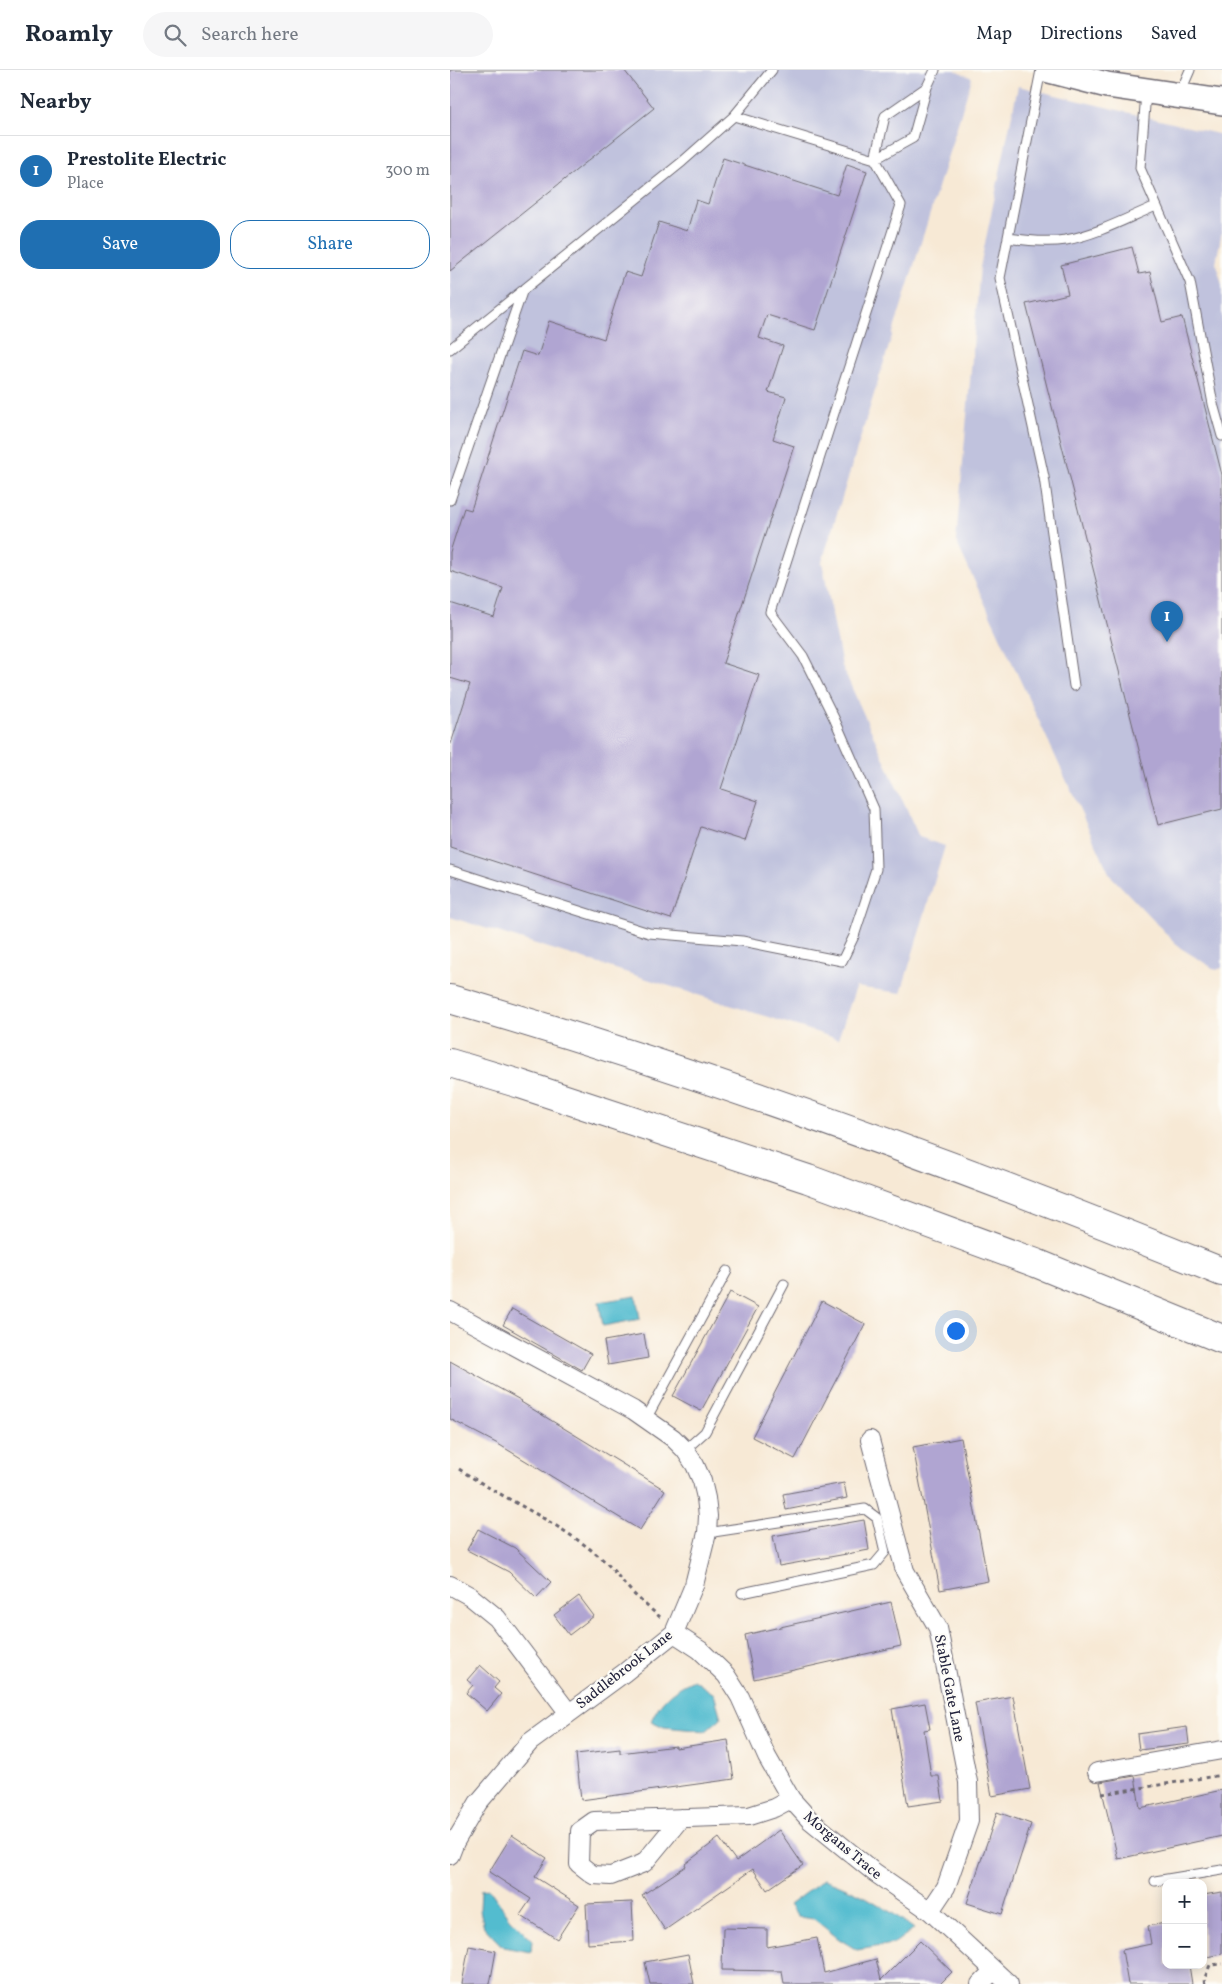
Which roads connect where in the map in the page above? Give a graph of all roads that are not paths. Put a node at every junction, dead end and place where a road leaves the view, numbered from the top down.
1 (772, 70) edge
2 (935, 70) edge
3 (1041, 70) edge
4 (1049, 70) edge
5 (1190, 70) edge
6 (927, 87) junction
7 (1146, 91) junction
8 (1180, 96) junction
9 (1222, 102) edge
10 (734, 116) junction
11 (875, 159) junction
12 (1156, 206) junction
13 (1008, 238) junction
14 (522, 291) junction
15 (450, 349) edge
16 (1222, 436) edge
17 (450, 500) edge
18 (1074, 686) dead end
19 (450, 870) edge
20 (450, 999) edge
21 (450, 1063) edge
22 (727, 1271) dead end
23 (1222, 1272) edge
24 (784, 1284) dead end
25 (450, 1311) edge
26 (1222, 1339) edge
27 (646, 1419) junction
28 (870, 1440) dead end
29 (685, 1450) junction
30 (707, 1533) junction
31 (450, 1585) edge
32 (742, 1593) dead end
33 (674, 1633) junction
34 (568, 1712) junction
35 (1222, 1750) edge
36 (1097, 1772) dead end
37 (791, 1799) junction
38 (681, 1818) junction
39 (452, 1845) edge
40 (1222, 1870) edge
41 (1155, 1881) dead end
42 (930, 1911) junction
43 (994, 1970) junction
44 (980, 1984) edge
45 (1009, 1984) edge

1 - 10 lane
2 - 6 lane
3 - 13 lane
4 - 7 street
5 - 8 lane
6 - 11 lane
6 - 11 lane
7 - 8 street
7 - 12 lane
8 - 9 street
10 - 11 lane
10 - 14 lane
11 - 19 lane
12 - 13 lane
12 - 16 lane
13 - 18 lane
14 - 15 lane
14 - 17 lane
20 - 23 highway
21 - 26 highway
22 - 27 lane
24 - 29 lane
25 - 27 street, Saddlebrook Lane
27 - 29 street, Saddlebrook Lane
28 - 42 street, Stable Gate Lane
29 - 30 street, Saddlebrook Lane
30 - 32 lane
30 - 33 street, Saddlebrook Lane
31 - 34 street
33 - 34 street, Saddlebrook Lane
33 - 37 street, Morgans Trace
34 - 39 street, Saddlebrook Lane
35 - 36 street
37 - 38 street
37 - 42 street, Morgans Trace
38 - 38 street
40 - 41 lane
42 - 43 street, Morgans Trace
43 - 44 street
43 - 45 street, Morgans Trace

